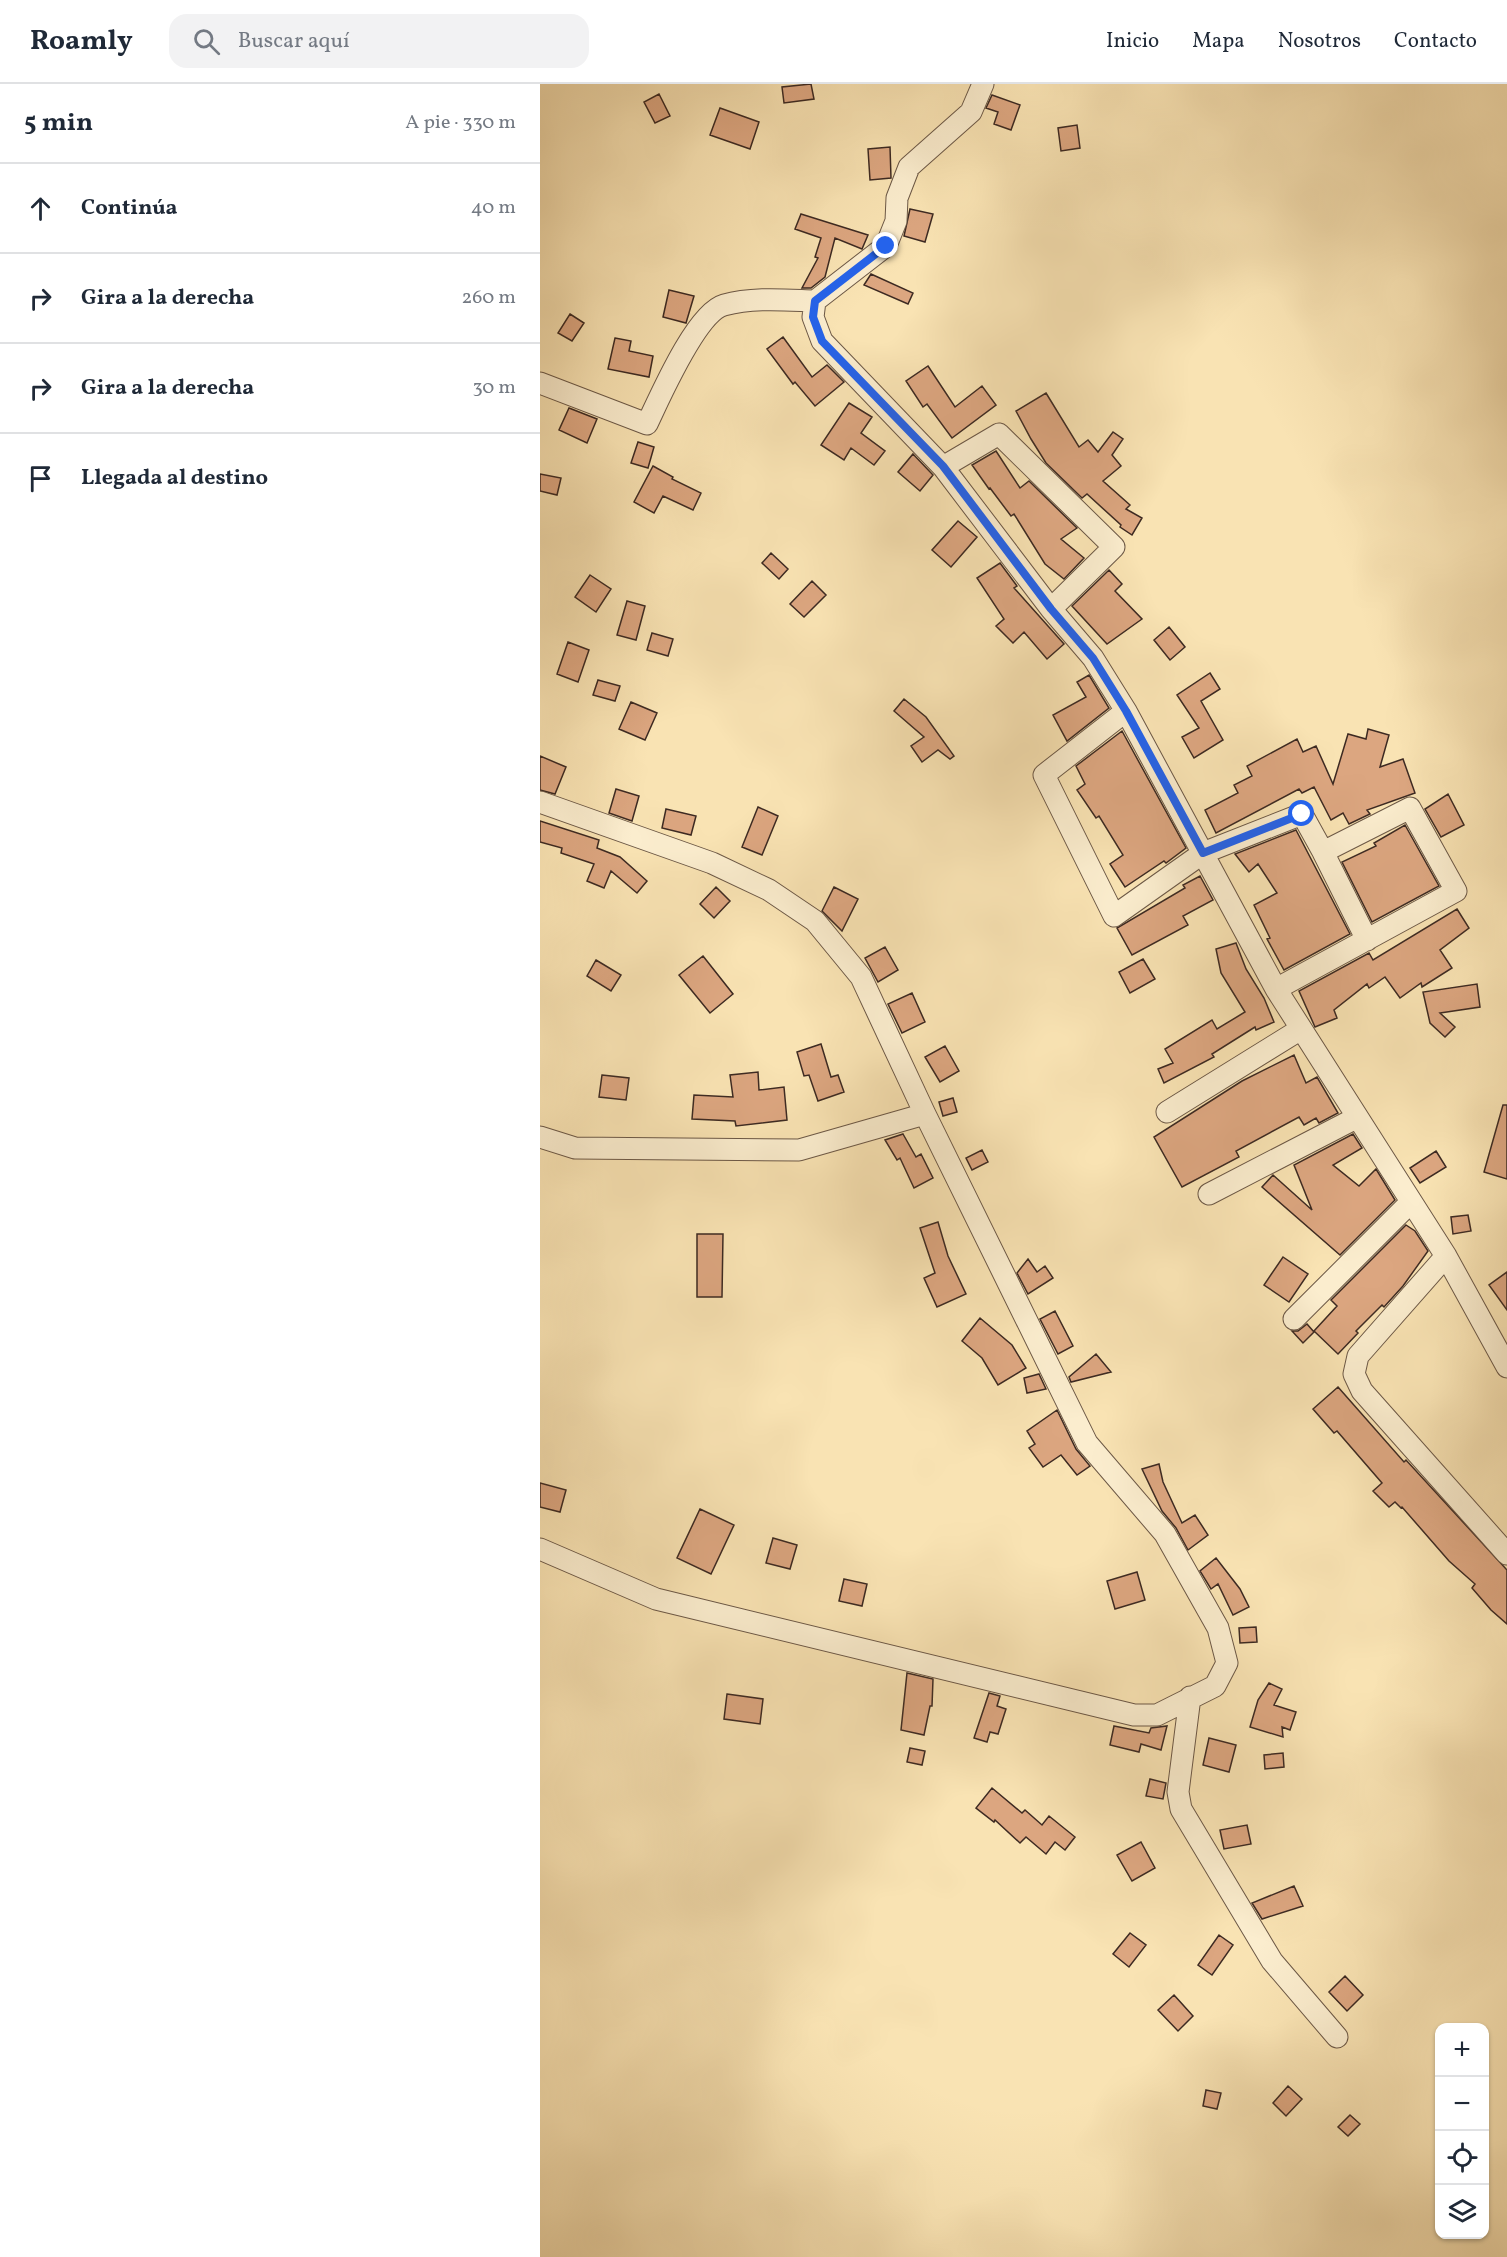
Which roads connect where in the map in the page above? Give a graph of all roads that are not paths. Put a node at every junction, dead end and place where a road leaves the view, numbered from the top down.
1 (983, 84) edge
2 (815, 301) junction
3 (540, 383) edge
4 (943, 466) junction
5 (1051, 609) junction
6 (1126, 711) junction
7 (540, 802) edge
8 (1323, 852) junction
9 (1203, 853) junction
10 (1367, 940) junction
11 (1276, 989) junction
12 (1301, 1029) junction
13 (1167, 1112) dead end
14 (925, 1114) junction
15 (1356, 1118) junction
16 (540, 1137) edge
17 (1209, 1194) dead end
18 (1411, 1202) junction
19 (1446, 1256) junction
20 (1294, 1320) dead end
21 (1507, 1367) edge
22 (540, 1549) edge
23 (1507, 1554) edge
24 (1190, 1697) junction
25 (1337, 2037) dead end

1 - 2 street
2 - 3 street
2 - 4 street
4 - 5 street
4 - 5 street
5 - 6 street
6 - 9 street
6 - 9 street
7 - 14 street
8 - 9 street
8 - 10 street
8 - 10 street
9 - 11 street
10 - 11 street
11 - 12 street
12 - 13 street
12 - 15 street
14 - 16 street
14 - 24 street
15 - 17 street
15 - 18 street
18 - 19 street
18 - 20 street
19 - 21 street
19 - 23 street
22 - 24 street
24 - 25 street

